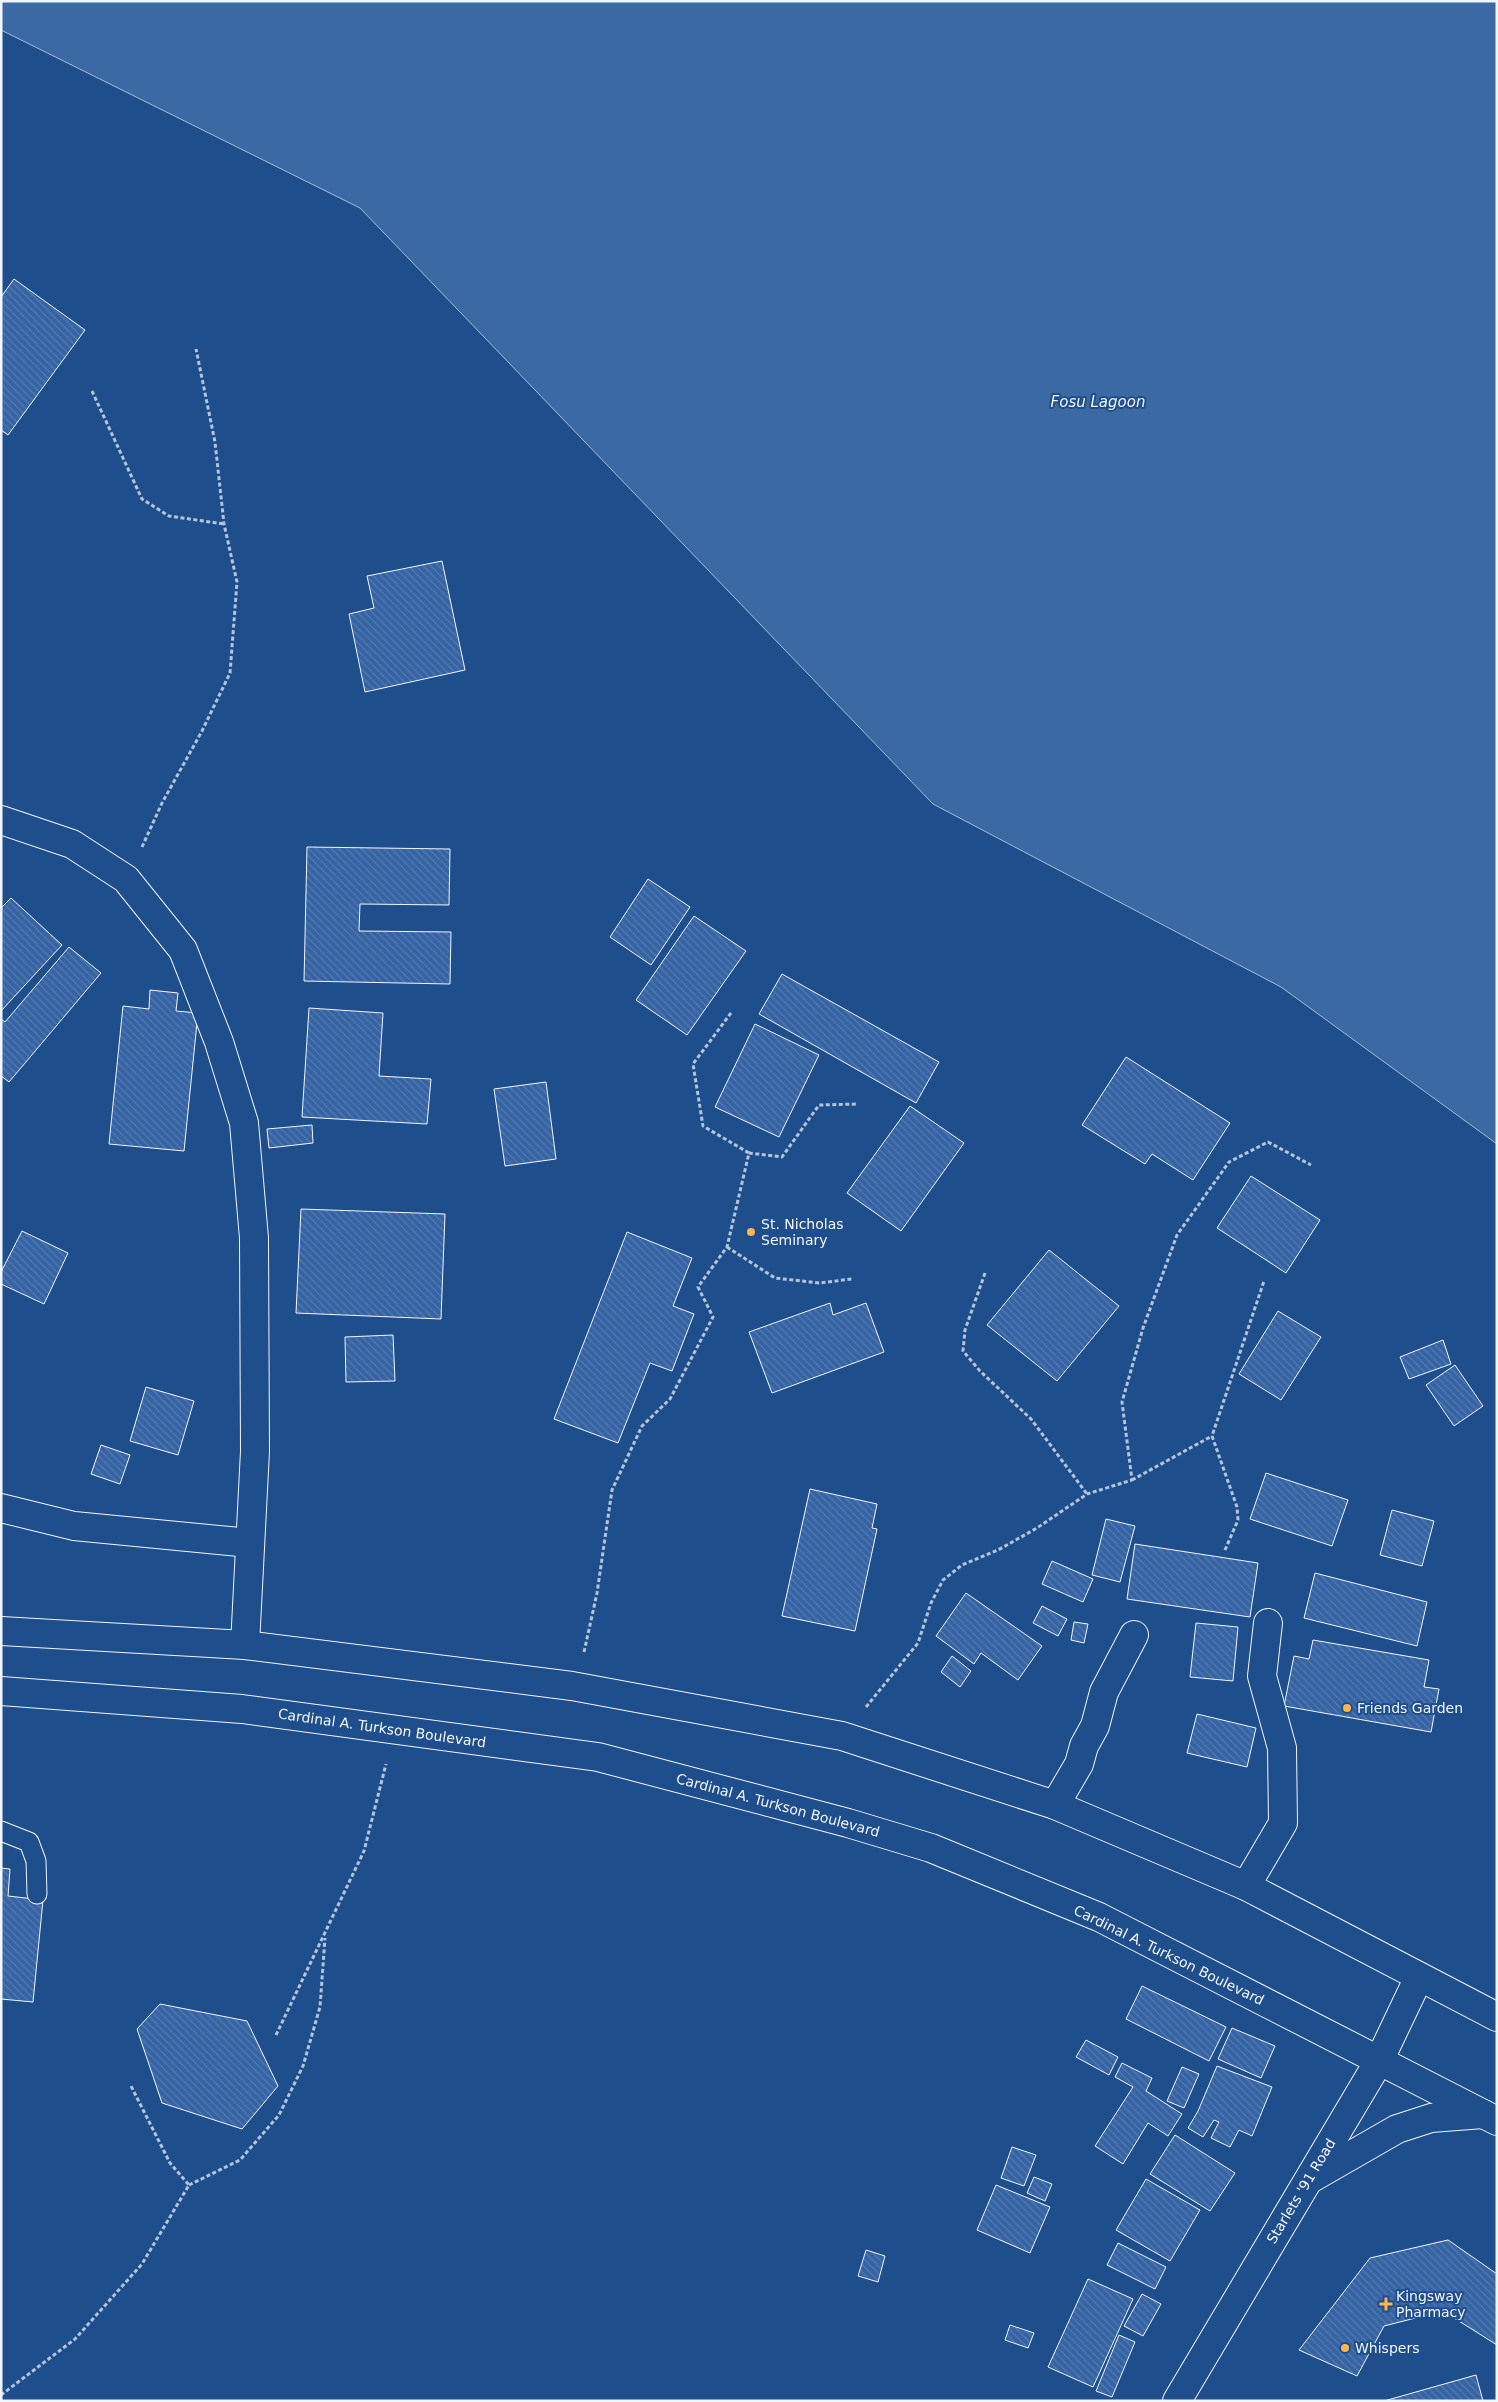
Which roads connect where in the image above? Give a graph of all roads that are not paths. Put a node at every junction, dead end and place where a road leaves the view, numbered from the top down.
1 (1, 820) edge
2 (1, 1508) edge
3 (250, 1543) junction
4 (1268, 1624) dead end
5 (1, 1631) edge
6 (1134, 1635) dead end
7 (245, 1645) junction
8 (1, 1691) edge
9 (1055, 1805) junction
10 (1, 1831) edge
11 (1246, 1886) junction
12 (37, 1894) dead end
13 (1419, 1977) junction
14 (1497, 2016) edge
15 (1379, 2061) junction
16 (1490, 2118) edge
17 (1306, 2182) junction
18 (1177, 2401) edge

1 - 3 street
2 - 3 street
3 - 7 street
4 - 11 street
5 - 7 street
6 - 9 street
7 - 9 street
8 - 15 street, Cardinal A. Turkson Boulevard
9 - 11 street
10 - 12 lane
11 - 13 street
13 - 14 street
13 - 15 street, Starlets '91 Road
15 - 16 street, Cardinal A. Turkson Boulevard
15 - 17 street, Starlets '91 Road
16 - 17 street
17 - 18 street, Starlets '91 Road

